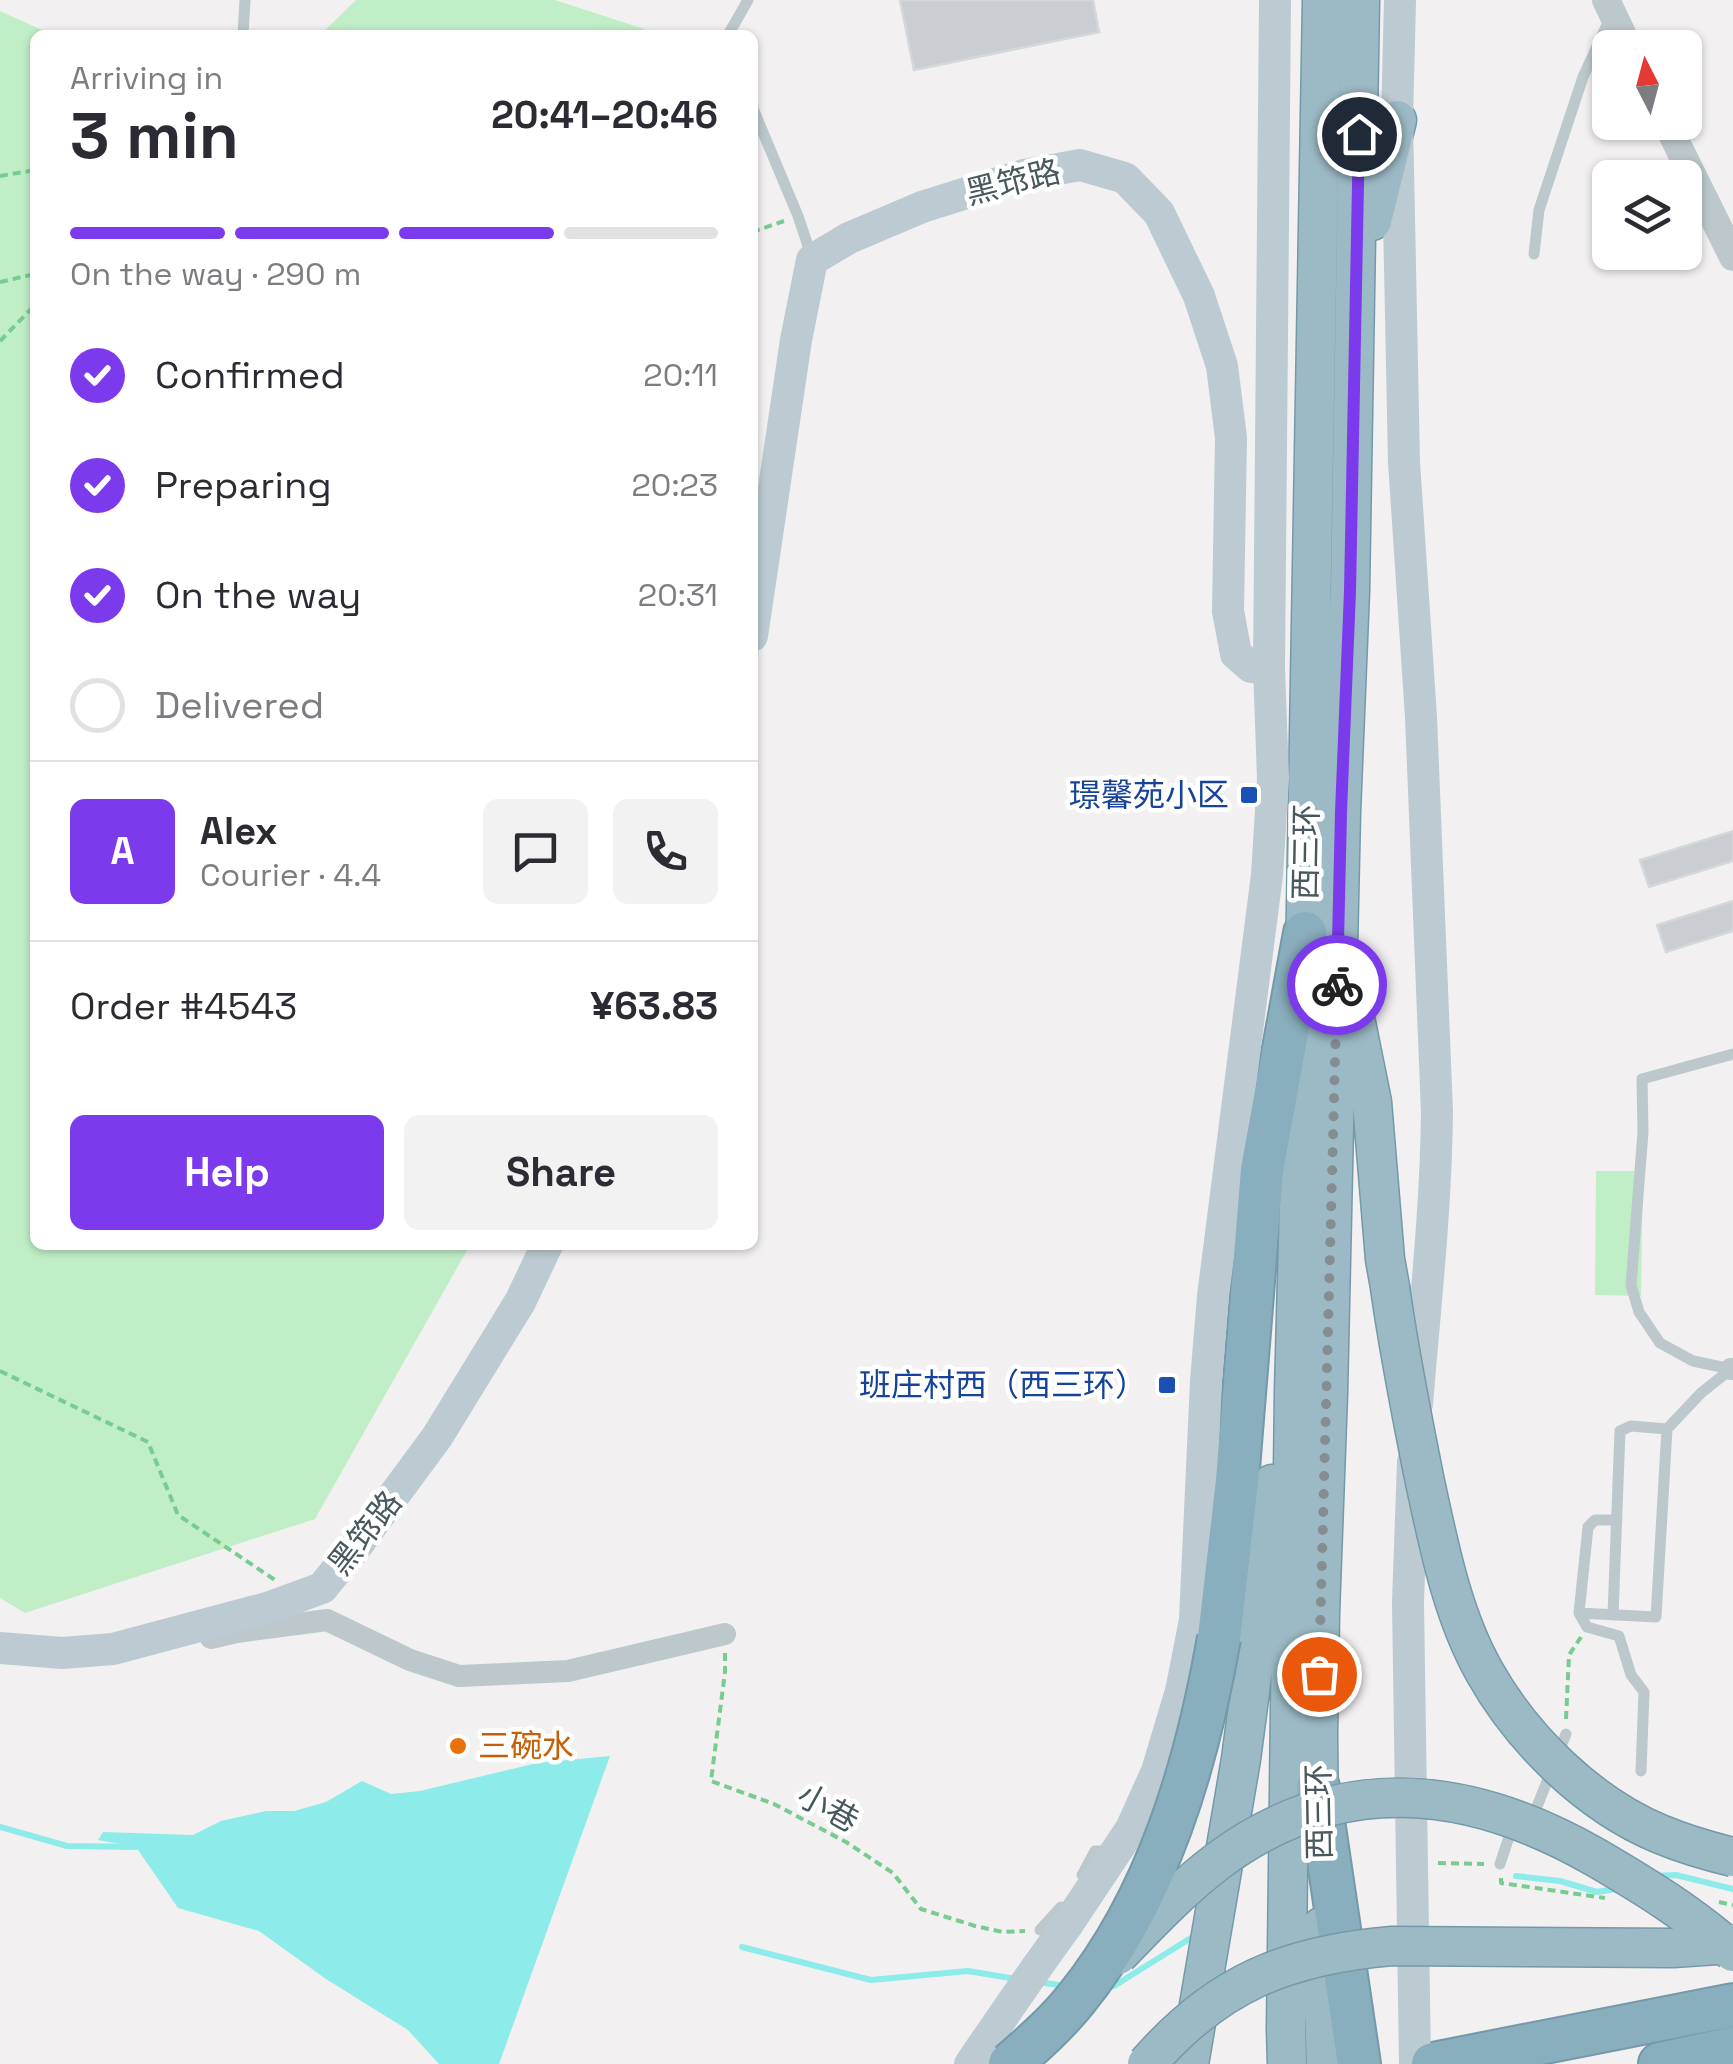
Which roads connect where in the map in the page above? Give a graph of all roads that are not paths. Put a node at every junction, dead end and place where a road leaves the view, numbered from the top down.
1 (244, 0) edge
2 (748, 0) edge
3 (1276, 0) edge
4 (1322, 0) edge
5 (1360, 0) edge
6 (1400, 0) edge
7 (1613, 5) edge
8 (243, 30) edge
9 (731, 30) edge
10 (1622, 30) edge
11 (758, 120) edge
12 (1398, 120) junction
13 (1675, 140) edge
14 (1534, 254) dead end
15 (1733, 257) edge
16 (812, 260) junction
17 (1357, 282) junction
18 (758, 596) edge
19 (1268, 668) junction
20 (1322, 934) junction
21 (1733, 1054) edge
22 (545, 1250) edge
23 (1297, 1293) junction
24 (1732, 1368) edge
25 (1667, 1428) junction
26 (1617, 1520) junction
27 (1580, 1613) junction
28 (1614, 1614) junction
29 (725, 1634) road end
30 (131, 1644) junction
31 (0, 1648) edge
32 (1566, 1734) road end
33 (1641, 1771) dead end
34 (1318, 1787) junction
35 (1118, 1851) junction
36 (1733, 1857) edge
37 (1500, 1864) road end
38 (1078, 1883) dead end
39 (1733, 1948) edge
40 (1076, 2000) junction
41 (1733, 2005) edge
42 (1733, 2048) edge
43 (970, 2064) edge
44 (1010, 2064) edge
45 (1147, 2064) edge
46 (1189, 2064) edge
47 (1287, 2064) edge
48 (1326, 2064) edge
49 (1359, 2064) edge
50 (1415, 2064) edge
51 (1432, 2064) edge
52 (1660, 2064) edge

1 - 8 lane
2 - 9 lane
3 - 19 main road
4 - 20 highway, 西三环
5 - 17 highway, 西三环
6 - 12 main road
7 - 10 street
7 - 14 lane
11 - 16 lane
12 - 17 highway
12 - 50 main road
13 - 15 street
16 - 18 main road
16 - 19 main road, 黑筇路
17 - 20 highway, 西三环
19 - 35 main road
20 - 23 highway, 西三环
20 - 34 highway, 西三环
20 - 36 highway, bridge
20 - 40 highway, bridge
21 - 24 lane
22 - 30 main road, 黑筇路
23 - 46 highway
23 - 47 highway, 西三环
24 - 25 lane
25 - 26 lane
25 - 28 lane
26 - 27 lane
26 - 28 lane
27 - 28 lane
27 - 33 lane
29 - 30 street
30 - 31 main road, 黑筇路
32 - 37 lane
34 - 48 highway, 西三环
34 - 49 highway
35 - 38 lane
35 - 43 main road, bridge
39 - 40 highway, bridge
39 - 45 highway, bridge
40 - 44 highway, bridge
41 - 51 highway
42 - 52 highway

